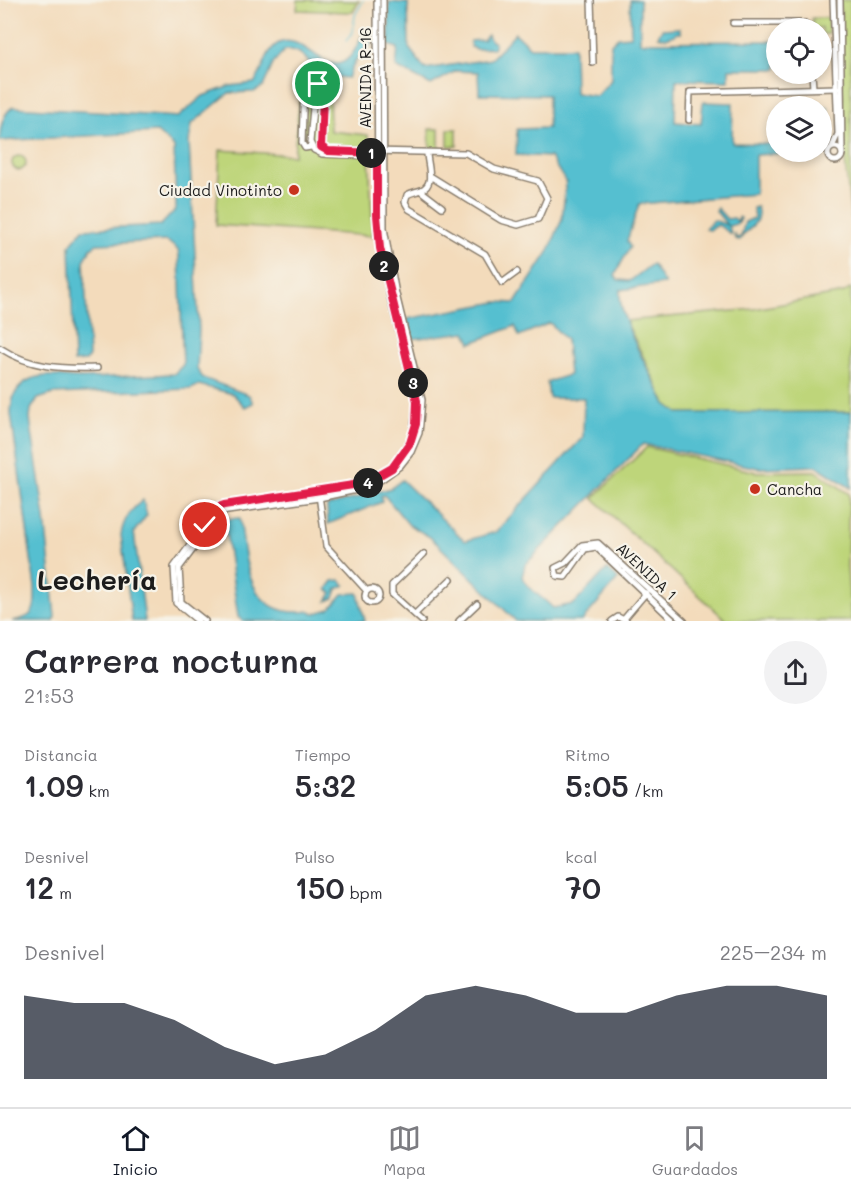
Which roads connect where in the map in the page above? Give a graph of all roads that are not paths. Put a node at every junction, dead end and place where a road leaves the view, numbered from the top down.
1 (377, 0) edge
2 (383, 0) edge
3 (591, 0) edge
4 (833, 0) edge
5 (840, 0) edge
6 (733, 23) dead end
7 (766, 23) edge
8 (593, 63) dead end
9 (318, 84) junction
10 (813, 84) edge
11 (813, 88) junction
12 (837, 88) junction
13 (689, 120) dead end
14 (380, 126) junction
15 (841, 134) junction
16 (311, 147) junction
17 (832, 147) joint
18 (427, 153) junction
19 (842, 153) junction
20 (379, 154) junction
21 (832, 161) edge
22 (430, 176) junction
23 (421, 190) junction
24 (442, 207) dead end
25 (517, 272) dead end
26 (0, 348) edge
27 (97, 368) dead end
28 (319, 495) junction
29 (219, 510) junction
30 (424, 554) dead end
31 (567, 565) dead end
32 (450, 579) dead end
33 (368, 591) junction
34 (392, 592) junction
35 (648, 592) junction
36 (379, 594) junction
37 (477, 604) dead end
38 (671, 613) junction
39 (415, 614) junction
40 (625, 620) edge
41 (198, 621) edge
42 (205, 621) edge
43 (422, 621) edge
44 (459, 621) edge
45 (612, 621) edge
46 (674, 621) edge
47 (684, 621) edge

1 - 14 street, AVENIDA R-16
2 - 14 street, AVENIDA R-16
3 - 8 street
4 - 12 street
5 - 15 street
6 - 7 street
9 - 16 street
9 - 16 street
9 - 20 street
10 - 11 street
11 - 12 street
11 - 13 street
12 - 15 street
14 - 20 street, AVENIDA R-16
15 - 17 street
15 - 19 street
16 - 20 street
17 - 19 street
18 - 20 street
18 - 22 street
18 - 22 street
19 - 21 street
20 - 28 street, AVENIDA R-16
22 - 23 street
23 - 24 street
23 - 25 street
26 - 27 street
28 - 29 street, AVENIDA R-16
28 - 33 street
29 - 41 street
29 - 42 street
30 - 34 street
31 - 35 street, AVENIDA 1
32 - 39 street
33 - 36 street
33 - 36 street
34 - 36 street
34 - 39 street
35 - 38 street, AVENIDA 1
35 - 40 street
37 - 44 street
38 - 46 street, AVENIDA 1
38 - 47 street, AVENIDA 1
39 - 43 street
40 - 45 street

